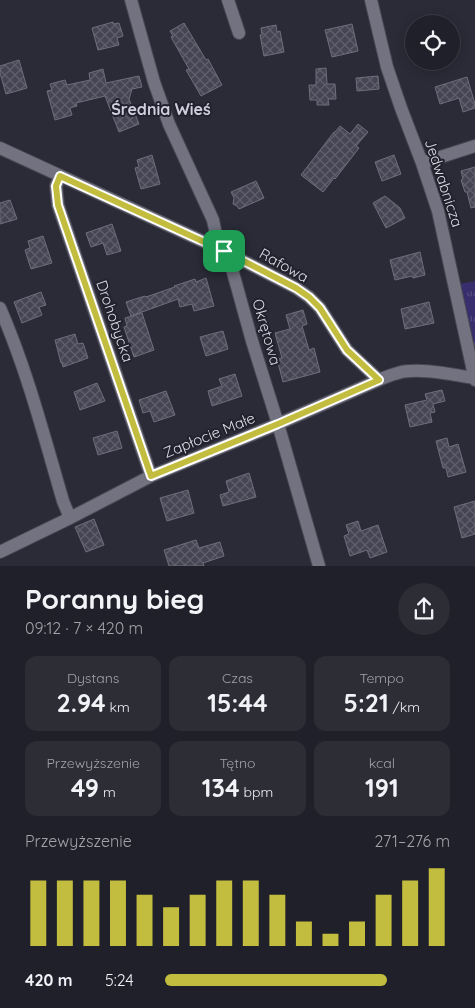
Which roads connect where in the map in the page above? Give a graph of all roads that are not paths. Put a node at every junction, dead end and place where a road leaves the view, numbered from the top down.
1 (130, 0) edge
2 (228, 0) edge
3 (371, 0) edge
4 (239, 33) dead end
5 (475, 146) edge
6 (0, 148) edge
7 (422, 163) junction
8 (60, 176) junction
9 (224, 251) junction
10 (0, 308) edge
11 (473, 362) edge
12 (475, 379) edge
13 (379, 380) junction
14 (278, 424) junction
15 (151, 476) junction
16 (70, 518) junction
17 (0, 552) edge
18 (319, 566) edge

1 - 9 street, Okrętowa
2 - 4 street
3 - 7 street, Jedwabnicza
5 - 7 street
6 - 8 street, Rafowa
7 - 11 street, Jedwabnicza
8 - 9 street, Rafowa
8 - 15 street, Drohobycka
9 - 13 street, Rafowa
9 - 14 street, Okrętowa
10 - 16 street
11 - 12 street, Jedwabnicza
12 - 13 street
13 - 14 street, Zapłocie Małe
14 - 15 street, Zapłocie Małe
14 - 18 street, Okrętowa
15 - 16 street, Zapłocie Małe
16 - 17 street, Zapłocie Małe

